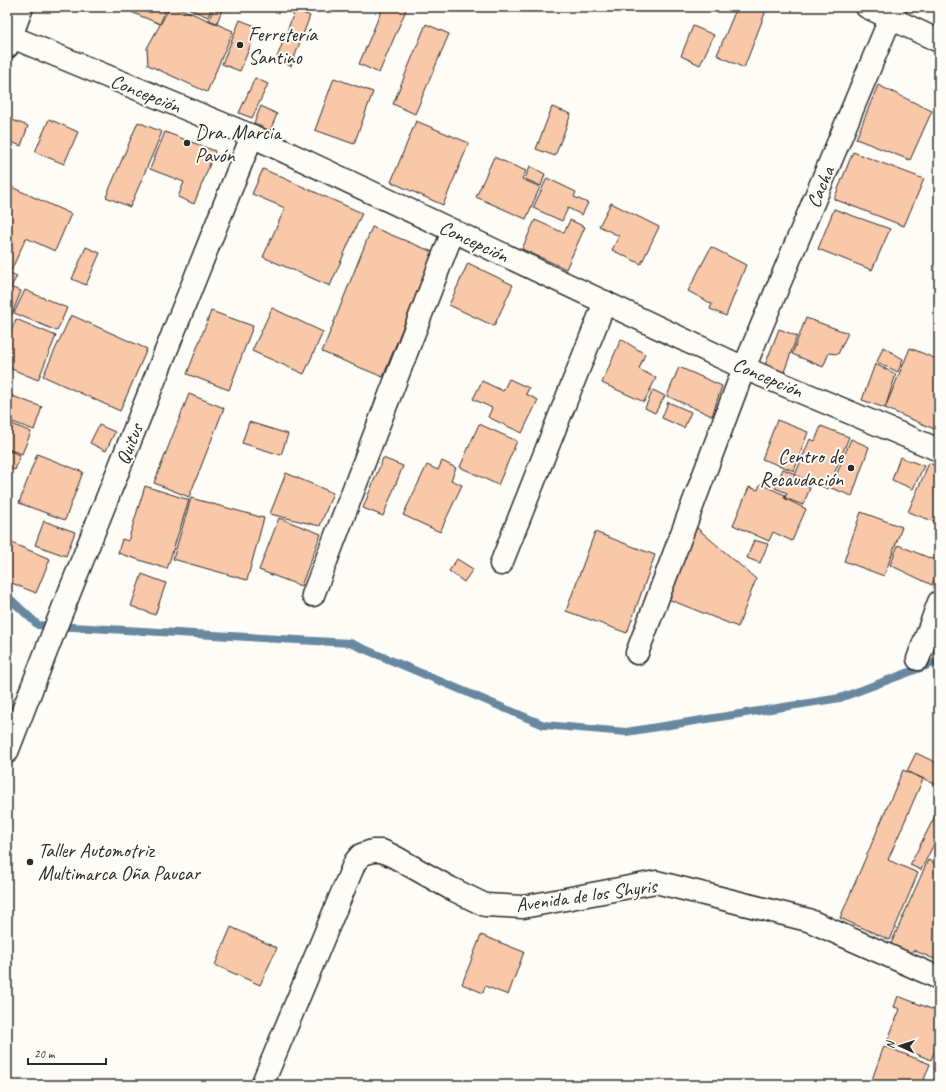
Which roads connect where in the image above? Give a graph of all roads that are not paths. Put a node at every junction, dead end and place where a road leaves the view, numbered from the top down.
1 (22, 7) edge
2 (867, 7) edge
3 (894, 12) edge
4 (8, 40) edge
5 (939, 41) edge
6 (252, 136) junction
7 (453, 231) junction
8 (605, 302) junction
9 (744, 368) junction
10 (939, 450) edge
11 (501, 564) dead end
12 (313, 595) dead end
13 (939, 602) edge
14 (637, 653) dead end
15 (918, 659) dead end
16 (7, 752) edge
17 (939, 978) edge
18 (262, 1085) edge

1 - 4 street
2 - 3 street
3 - 5 street
3 - 9 street, Cacha
4 - 6 street, Concepción
6 - 7 street, Concepción
6 - 16 street, Quitus
7 - 8 street, Concepción
7 - 12 street
8 - 9 street, Concepción
8 - 11 street
9 - 10 street, Concepción
9 - 14 street, Cacha
13 - 15 street
17 - 18 street, Avenida de los Shyris

